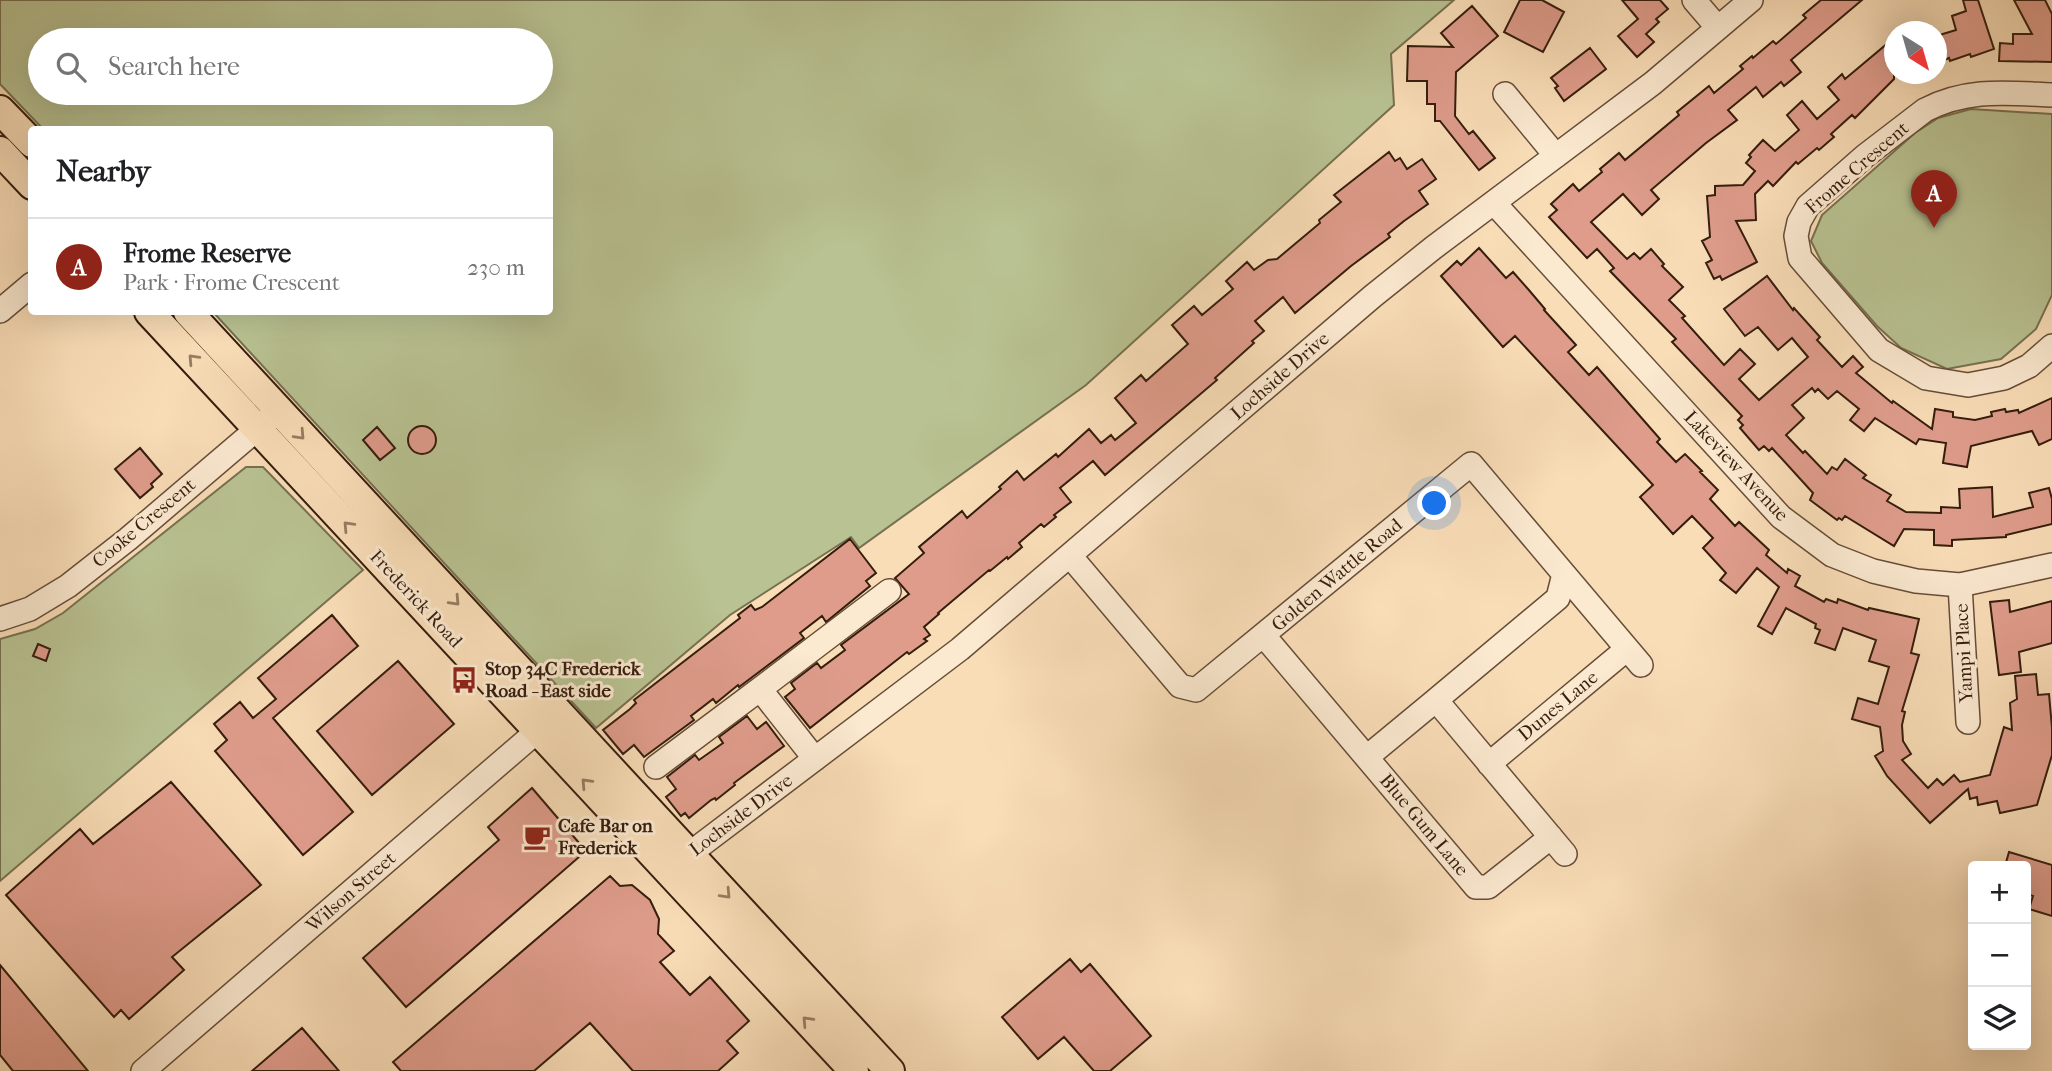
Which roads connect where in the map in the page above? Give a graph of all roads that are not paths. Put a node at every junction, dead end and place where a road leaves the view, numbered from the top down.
1 (1694, 0) edge
2 (1751, 0) edge
3 (1718, 29) junction
4 (1505, 94) dead end
5 (2052, 95) edge
6 (0, 110) edge
7 (28, 139) edge
8 (0, 151) edge
9 (1556, 156) junction
10 (28, 181) edge
11 (1494, 203) junction
12 (28, 287) edge
13 (0, 311) edge
14 (152, 315) edge
15 (190, 315) edge
16 (2052, 346) edge
17 (268, 419) junction
18 (1071, 557) junction
19 (2052, 565) edge
20 (1564, 574) junction
21 (1960, 585) junction
22 (889, 592) dead end
23 (0, 619) edge
24 (1264, 636) junction
25 (760, 689) junction
26 (1436, 700) junction
27 (548, 722) junction
28 (1968, 722) dead end
29 (1367, 757) junction
30 (815, 760) junction
31 (1489, 764) junction
32 (656, 767) dead end
33 (1550, 836) junction
34 (1565, 854) dead end
35 (679, 862) junction
36 (144, 1071) edge
37 (854, 1071) edge
38 (890, 1071) edge

1 - 3 street
2 - 3 street, Lochside Drive
3 - 9 street, Lochside Drive
4 - 9 street
5 - 16 street, Frome Crescent
6 - 7 main road
8 - 10 main road
9 - 11 street, Lochside Drive
11 - 18 street, Lochside Drive
11 - 21 street, Lakeview Avenue
12 - 13 street
17 -> 14 main road, Frederick Road
15 - 17 main road, Frederick Road
17 - 23 street, Cooke Crescent
17 - 27 main road, Frederick Road
18 - 24 street, Golden Wattle Road
18 - 30 street, Lochside Drive
19 - 21 street, Lakeview Avenue
20 - 24 street, Golden Wattle Road
20 - 26 street
20 - 31 street, Dunes Lane
21 - 28 street, Yampi Place
22 - 25 street
24 - 29 street, Blue Gum Lane
25 - 30 street
25 - 32 street
26 - 29 street, Blue Gum Lane
26 - 31 street
27 - 35 main road, Frederick Road
27 - 36 street, Wilson Street
29 - 33 street, Blue Gum Lane
30 - 35 street, Lochside Drive
31 - 33 street
33 - 34 street
37 -> 35 main road, Frederick Road
35 -> 38 main road, Frederick Road

